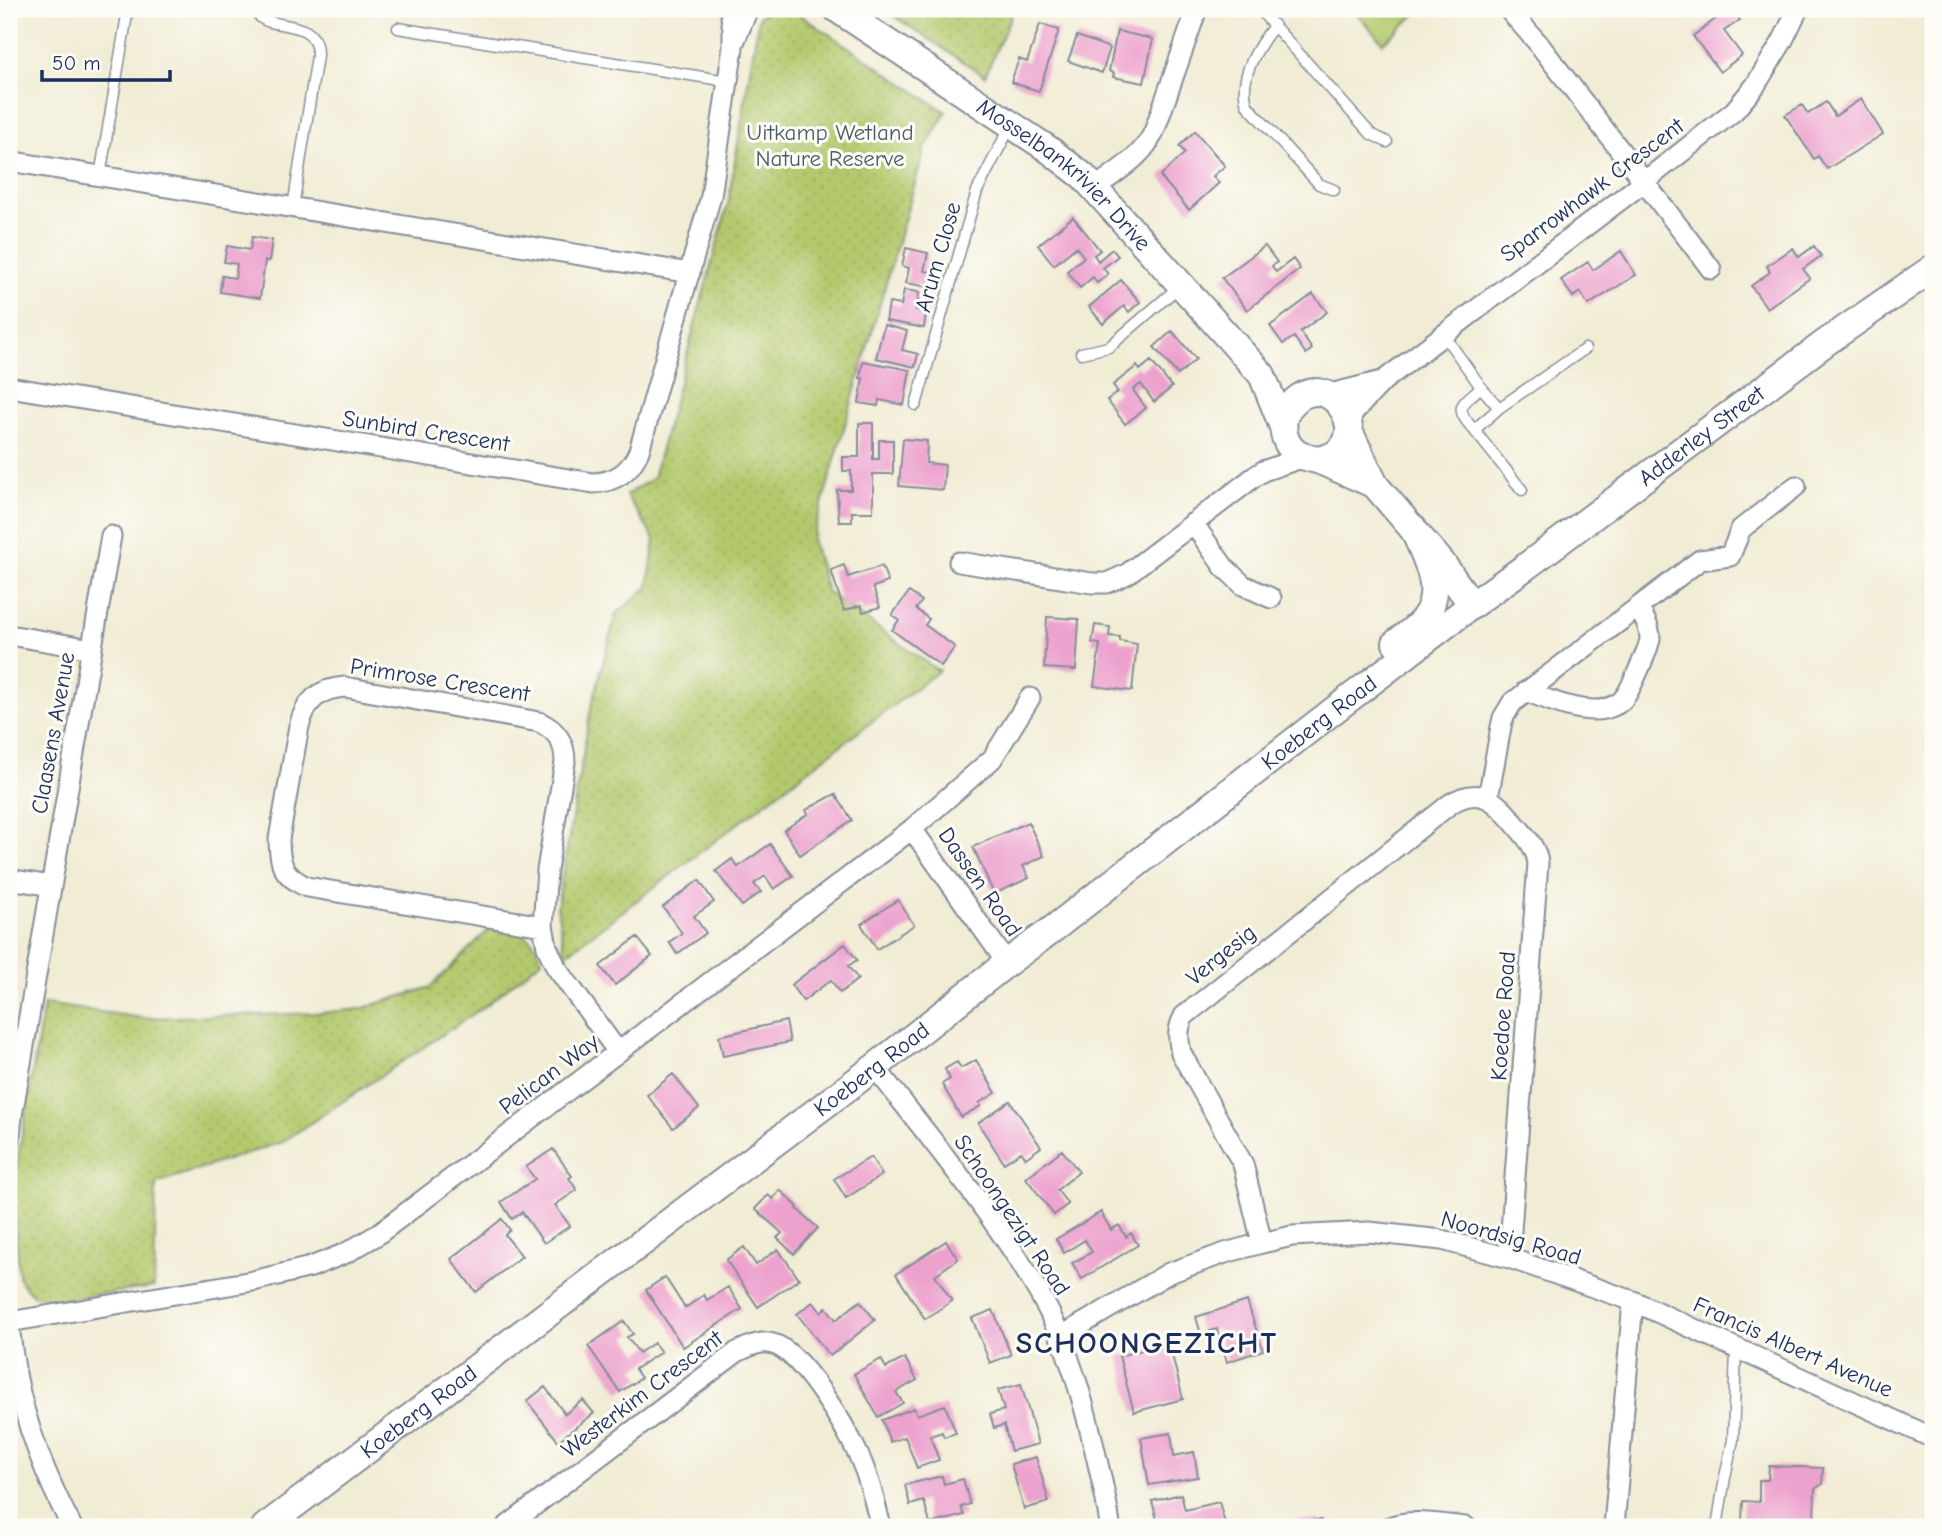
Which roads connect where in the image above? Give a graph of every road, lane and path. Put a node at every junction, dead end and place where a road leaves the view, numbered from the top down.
1 (128, 9) edge
2 (254, 9) edge
3 (730, 9) edge
4 (748, 9) edge
5 (837, 9) edge
6 (1197, 9) edge
7 (1259, 9) edge
8 (1508, 9) edge
9 (1798, 9) edge
10 (1274, 26) junction
11 (398, 28) dead end
12 (733, 47) junction
13 (727, 81) junction
14 (1012, 125) junction
15 (1387, 142) dead end
16 (9, 161) edge
17 (100, 176) junction
18 (1645, 181) junction
19 (1095, 188) junction
20 (1334, 190) dead end
21 (293, 207) junction
22 (1711, 268) dead end
23 (1933, 268) edge
24 (690, 273) junction
25 (1181, 285) junction
26 (1443, 334) junction
27 (1585, 349) dead end
28 (1081, 353) dead end
29 (1262, 375) junction
30 (1382, 381) junction
31 (9, 387) edge
32 (1481, 387) junction
33 (1319, 394) junction
34 (915, 405) dead end
35 (1499, 408) junction
36 (1349, 425) junction
37 (1474, 429) junction
38 (1284, 432) junction
39 (1310, 458) junction
40 (1263, 471) junction
41 (1375, 485) junction
42 (1796, 486) dead end
43 (1522, 490) dead end
44 (1193, 523) junction
45 (1413, 528) junction
46 (111, 536) dead end
47 (959, 562) dead end
48 (1271, 598) dead end
49 (1472, 605) junction
50 (1638, 608) junction
51 (9, 635) edge
52 (92, 649) junction
53 (1526, 691) junction
54 (1030, 698) dead end
55 (1333, 711) junction
56 (1488, 798) junction
57 (912, 829) junction
58 (9, 879) edge
59 (51, 886) junction
60 (543, 926) junction
61 (1007, 963) junction
62 (618, 1052) junction
63 (875, 1068) junction
64 (10, 1116) edge
65 (9, 1145) edge
66 (1262, 1243) junction
67 (1509, 1258) junction
68 (1633, 1301) junction
69 (9, 1324) edge
70 (1060, 1336) junction
71 (1736, 1349) junction
72 (1933, 1438) edge
73 (72, 1527) edge
74 (265, 1527) edge
75 (506, 1527) edge
76 (881, 1527) edge
77 (1110, 1527) edge
78 (1389, 1527) edge
79 (1466, 1527) edge
80 (1614, 1527) edge
81 (1717, 1527) edge

1 - 17 lane
2 - 21 lane
3 - 12 street, Sunbird Crescent
4 - 12 street, Sunbird Crescent
5 - 14 main road, Mosselbankrivier Drive
6 - 19 street
7 - 10 lane
8 - 18 street
9 - 18 street, Sparrowhawk Crescent
10 - 15 lane
10 - 20 lane
11 - 13 lane
12 - 13 street, Sunbird Crescent
13 - 24 street, Sunbird Crescent
14 - 19 main road, Mosselbankrivier Drive
14 - 34 lane, Arum Close
16 - 17 street
17 - 21 street
18 - 22 street
18 - 26 street, Sparrowhawk Crescent
19 - 25 main road, Mosselbankrivier Drive
21 - 24 street
23 - 49 main road, Adderley Street
24 - 31 street, Sunbird Crescent
25 - 28 lane
25 - 29 main road, Mosselbankrivier Drive
26 - 30 street, Sparrowhawk Crescent
26 - 32 lane
27 - 35 lane
29 - 33 main road, Mosselbankrivier Drive
29 - 38 main road, Mosselbankrivier Drive
30 - 33 street, Sparrowhawk Crescent
30 - 36 street, Sparrowhawk Crescent
32 - 35 lane
32 - 37 lane
33 - 36 main road, Mosselbankrivier Drive
33 - 38 main road
35 - 37 lane
36 - 39 main road
36 - 41 main road, Mosselbankrivier Drive
37 - 43 lane
38 - 39 main road, Mosselbankrivier Drive
38 - 40 street
39 - 40 street
39 - 41 main road, Mosselbankrivier Drive
40 - 44 street
41 - 45 main road, Mosselbankrivier Drive
42 - 50 street
44 - 47 street
44 - 48 street
45 - 49 main road, Mosselbankrivier Drive
45 - 55 main road
46 - 52 street, Claasens Avenue
49 - 55 main road, Koeberg Road
50 - 53 street
50 - 53 street
51 - 52 street
52 - 59 street, Claasens Avenue
53 - 56 street
54 - 57 street, Pelican Way
55 - 61 main road, Koeberg Road
56 - 66 street, Vergesig
56 - 67 street, Koedoe Road
57 - 61 street, Dassen Road
57 - 62 street, Pelican Way
58 - 59 street
59 - 64 street, Claasens Avenue
60 - 60 street, Primrose Crescent
60 - 62 street, Primrose Crescent
61 - 63 main road, Koeberg Road
62 - 69 street, Pelican Way
63 - 70 street, Schoongezigt Road
63 - 74 main road, Koeberg Road
64 - 65 street, Claasens Avenue
66 - 67 street, Noordsig Road
66 - 70 street, Noordsig Road
67 - 68 street, Noordsig Road
68 - 71 street, Francis Albert Avenue
68 - 80 street
69 - 73 street
70 - 77 street, Schoongezigt Road
71 - 72 street, Francis Albert Avenue
71 - 81 lane
75 - 76 street, Westerkim Crescent
78 - 79 street

